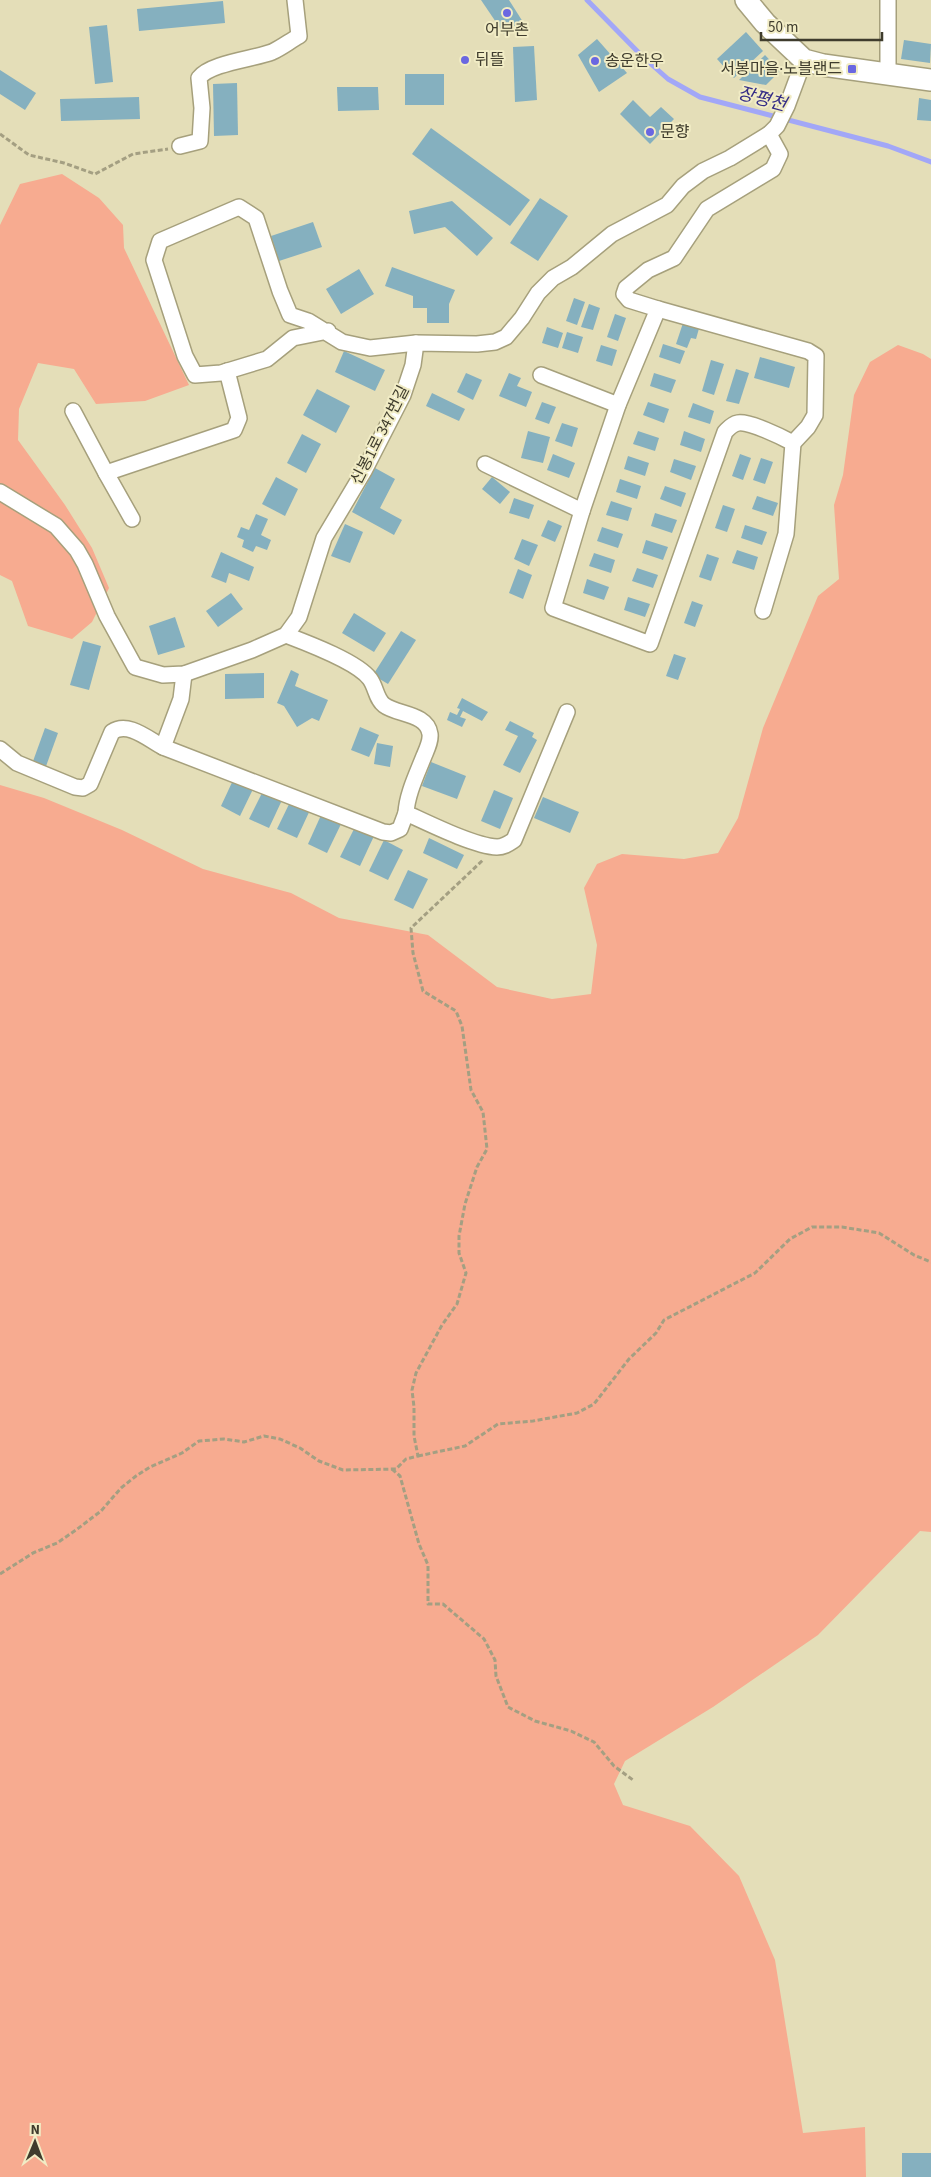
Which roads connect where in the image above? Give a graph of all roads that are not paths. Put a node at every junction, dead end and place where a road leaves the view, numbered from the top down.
1 (295, 0) edge
2 (746, 0) edge
3 (888, 0) edge
4 (801, 68) junction
5 (888, 74) junction
6 (931, 80) edge
7 (773, 130) junction
8 (180, 146) road end
9 (658, 309) junction
10 (328, 331) junction
11 (416, 343) junction
12 (227, 371) junction
13 (541, 374) dead end
14 (618, 405) junction
15 (73, 411) dead end
16 (793, 443) junction
17 (485, 464) dead end
18 (106, 473) junction
19 (0, 492) edge
20 (582, 512) junction
21 (132, 519) dead end
22 (762, 611) dead end
23 (286, 634) junction
24 (184, 674) junction
25 (567, 712) dead end
26 (163, 747) junction
27 (0, 749) edge
28 (406, 813) junction

1 - 8 street
2 - 4 street
3 - 5 street
4 - 5 street
4 - 7 street
5 - 6 street
7 - 9 street
7 - 11 street
9 - 14 street
9 - 16 street
10 - 11 street
10 - 12 street
10 - 12 street
11 - 23 street, 신봉1로 347번길
12 - 18 street
13 - 14 street
14 - 20 street
15 - 18 street
16 - 20 street
16 - 22 street
17 - 20 street
18 - 21 street
19 - 24 street
23 - 24 street
23 - 28 street
24 - 26 street
25 - 28 street
26 - 27 street
26 - 28 street

